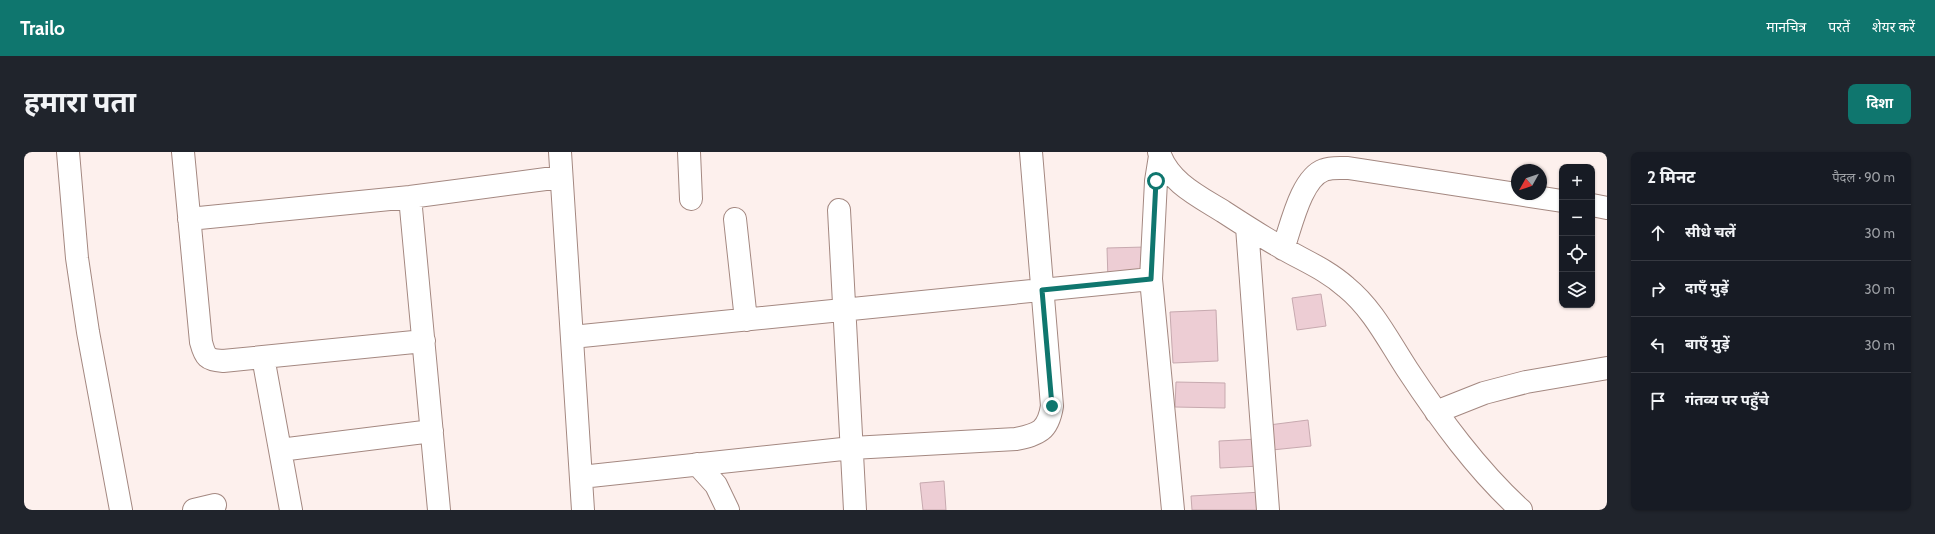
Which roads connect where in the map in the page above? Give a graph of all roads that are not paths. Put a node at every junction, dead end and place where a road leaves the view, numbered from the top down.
1 (68, 152) edge
2 (183, 152) edge
3 (560, 152) edge
4 (689, 152) edge
5 (1031, 152) edge
6 (1160, 154) edge
7 (561, 178) junction
8 (1511, 193) edge
9 (410, 197) junction
10 (691, 199) dead end
11 (1547, 199) edge
12 (1559, 201) edge
13 (1595, 206) edge
14 (1607, 208) edge
15 (839, 210) dead end
16 (189, 219) junction
17 (735, 219) dead end
18 (1247, 227) junction
19 (1283, 249) junction
20 (1151, 279) junction
21 (1042, 290) junction
22 (845, 310) junction
23 (746, 320) junction
24 (572, 337) junction
25 (424, 341) junction
26 (263, 357) junction
27 (1607, 368) edge
28 (1436, 412) junction
29 (432, 431) junction
30 (852, 448) junction
31 (280, 450) junction
32 (697, 464) junction
33 (581, 477) junction
34 (120, 510) edge
35 (291, 510) edge
36 (439, 510) edge
37 (583, 510) edge
38 (728, 510) edge
39 (856, 510) edge
40 (1173, 510) edge
41 (1268, 510) edge
42 (1522, 510) edge

1 - 34 street
2 - 16 street
3 - 7 street
4 - 10 street
5 - 21 street
6 - 18 street
6 - 20 street
7 - 9 street
7 - 24 street
8 - 19 street
9 - 16 street
9 - 25 street
11 - 12 street
13 - 14 street
15 - 22 street
16 - 26 street
17 - 23 street
18 - 19 street
18 - 41 street
19 - 28 street
20 - 21 street
20 - 40 street
21 - 22 street
21 - 30 street
22 - 23 street
22 - 30 street
23 - 24 street
24 - 33 street
25 - 26 street
25 - 29 street
26 - 31 street
27 - 28 street
28 - 42 street
29 - 31 street
29 - 36 street
30 - 32 street
30 - 39 street
31 - 35 street
32 - 33 street
32 - 38 street
33 - 37 street

